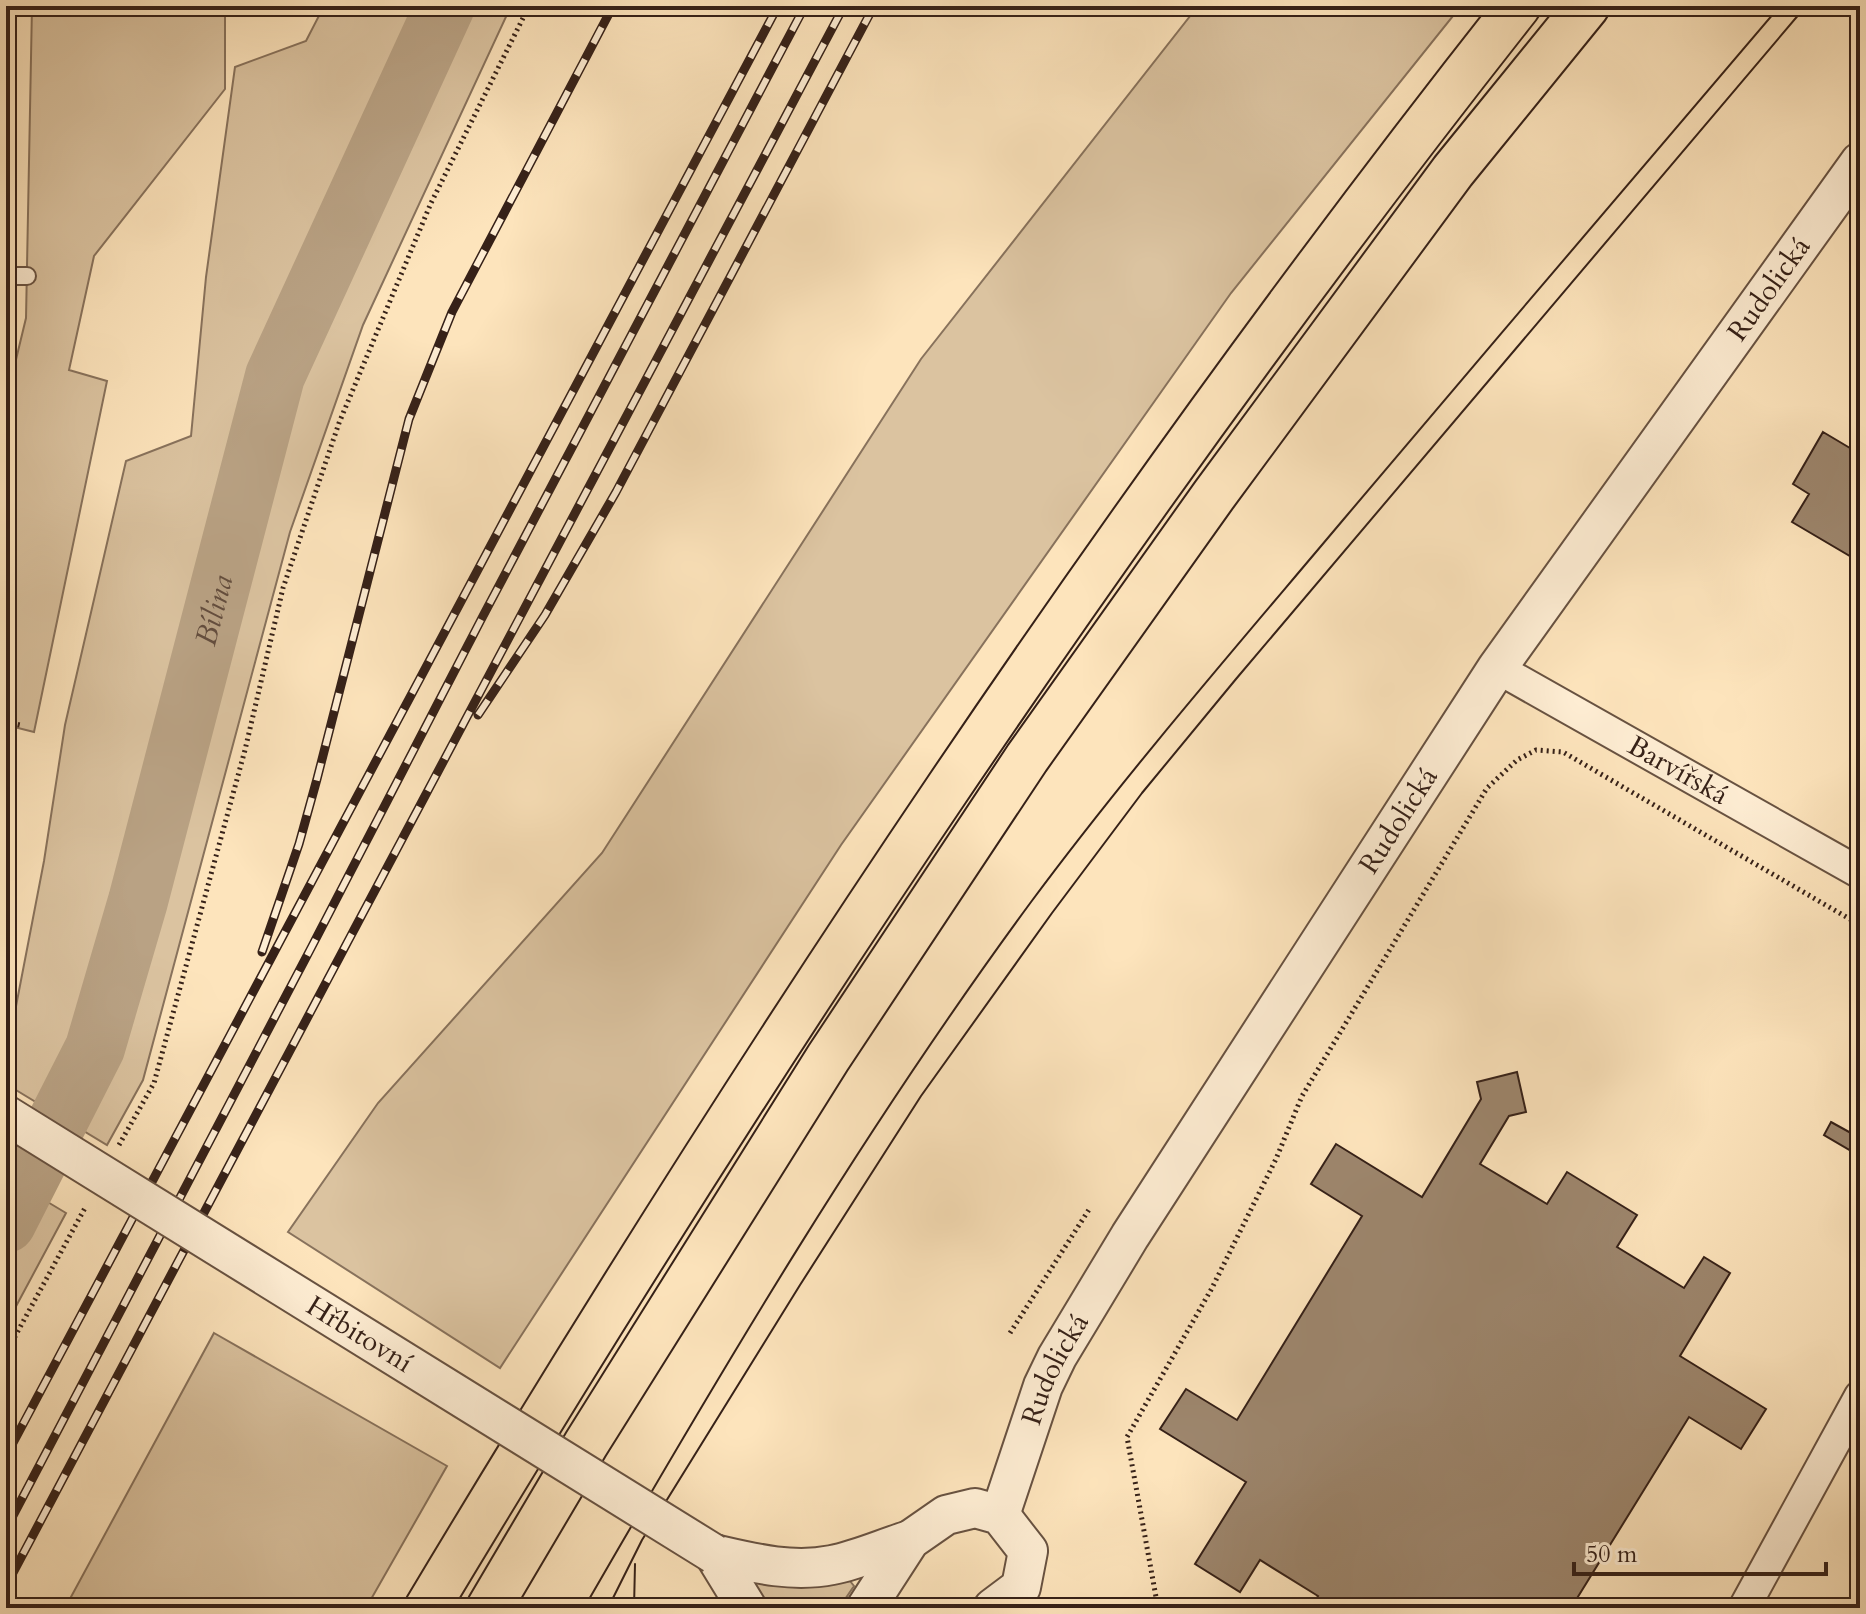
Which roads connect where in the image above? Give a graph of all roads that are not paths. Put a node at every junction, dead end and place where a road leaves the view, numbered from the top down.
1 (1518, 6) edge
2 (1587, 6) edge
3 (1860, 162) edge
4 (6, 276) edge
5 (27, 276) dead end
6 (1497, 668) junction
7 (1860, 873) edge
8 (6, 1115) edge
9 (1860, 1396) edge
10 (1000, 1515) junction
11 (910, 1540) junction
12 (714, 1554) junction
13 (1016, 1601) edge
14 (427, 1608) edge
15 (489, 1608) edge
16 (747, 1608) edge
17 (866, 1608) edge
18 (1744, 1608) edge

1 - 14 highway
2 - 15 highway
3 - 6 street, Rudolická
4 - 5 lane
6 - 7 street, Barvířská
6 - 10 street, Rudolická
8 - 12 street, Hřbitovní, bridge
9 - 18 street
10 - 11 street
10 - 13 street
11 - 12 street
11 - 17 street
12 - 16 street

